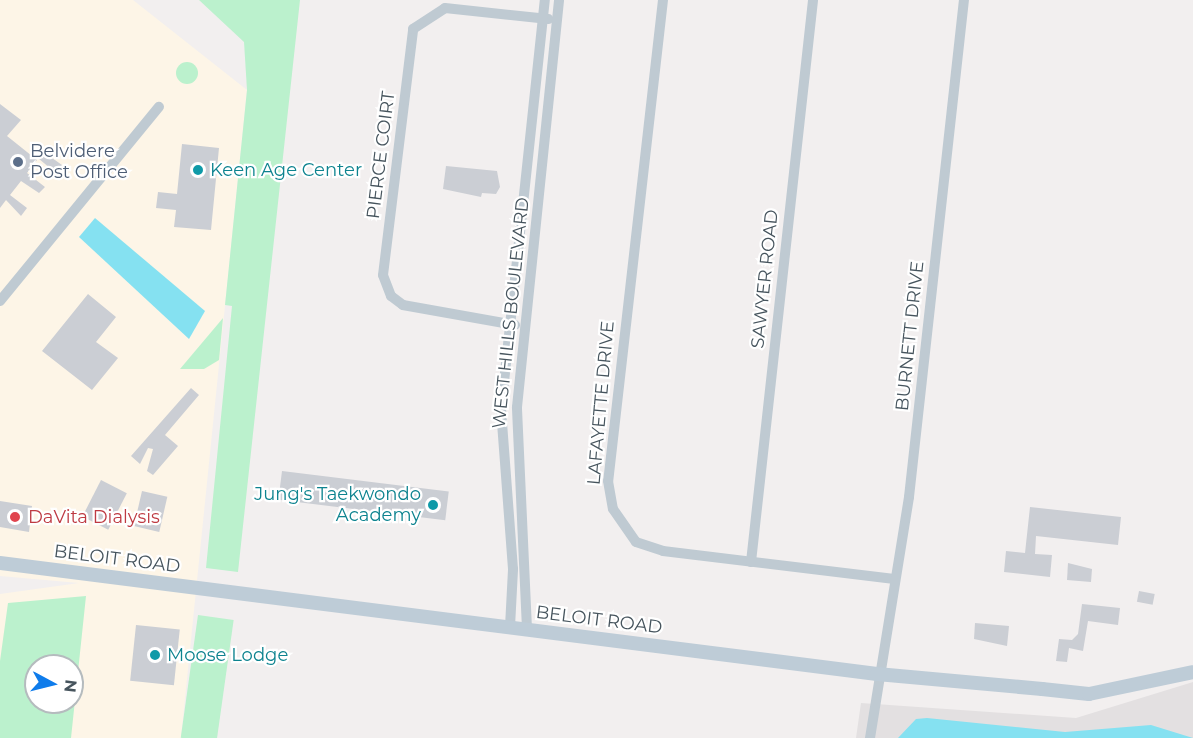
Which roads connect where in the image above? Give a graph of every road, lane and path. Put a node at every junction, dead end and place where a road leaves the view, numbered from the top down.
1 (545, 0) edge
2 (559, 0) edge
3 (663, 0) edge
4 (813, 0) edge
5 (964, 0) edge
6 (543, 19) junction
7 (557, 20) junction
8 (159, 107) dead end
9 (0, 301) edge
10 (509, 324) junction
11 (525, 327) junction
12 (751, 561) junction
13 (0, 563) edge
14 (894, 579) junction
15 (510, 627) junction
16 (527, 629) junction
17 (1193, 672) edge
18 (877, 674) junction
19 (870, 738) edge

1 - 6 street, WEST HILLS BOULEVARD
2 - 7 street, WEST HILLS BOULEVARD
3 - 12 street, LAFAYETTE DRIVE
4 - 12 street, SAWYER ROAD
5 - 14 street, BURNETT DRIVE
6 - 7 street, PIERCE COIRT
6 - 10 street, WEST HILLS BOULEVARD
6 - 10 street, PIERCE COIRT
7 - 11 street, WEST HILLS BOULEVARD
8 - 9 street
10 - 11 street, PIERCE COIRT
10 - 15 street, WEST HILLS BOULEVARD
11 - 16 street, WEST HILLS BOULEVARD
12 - 14 street, LAFAYETTE DRIVE
13 - 15 main road, BELOIT ROAD
14 - 18 street, BURNETT DRIVE
15 - 16 main road, BELOIT ROAD
16 - 18 main road, BELOIT ROAD
17 - 18 main road, BELOIT ROAD
18 - 19 street, BURNETT DRIVE

